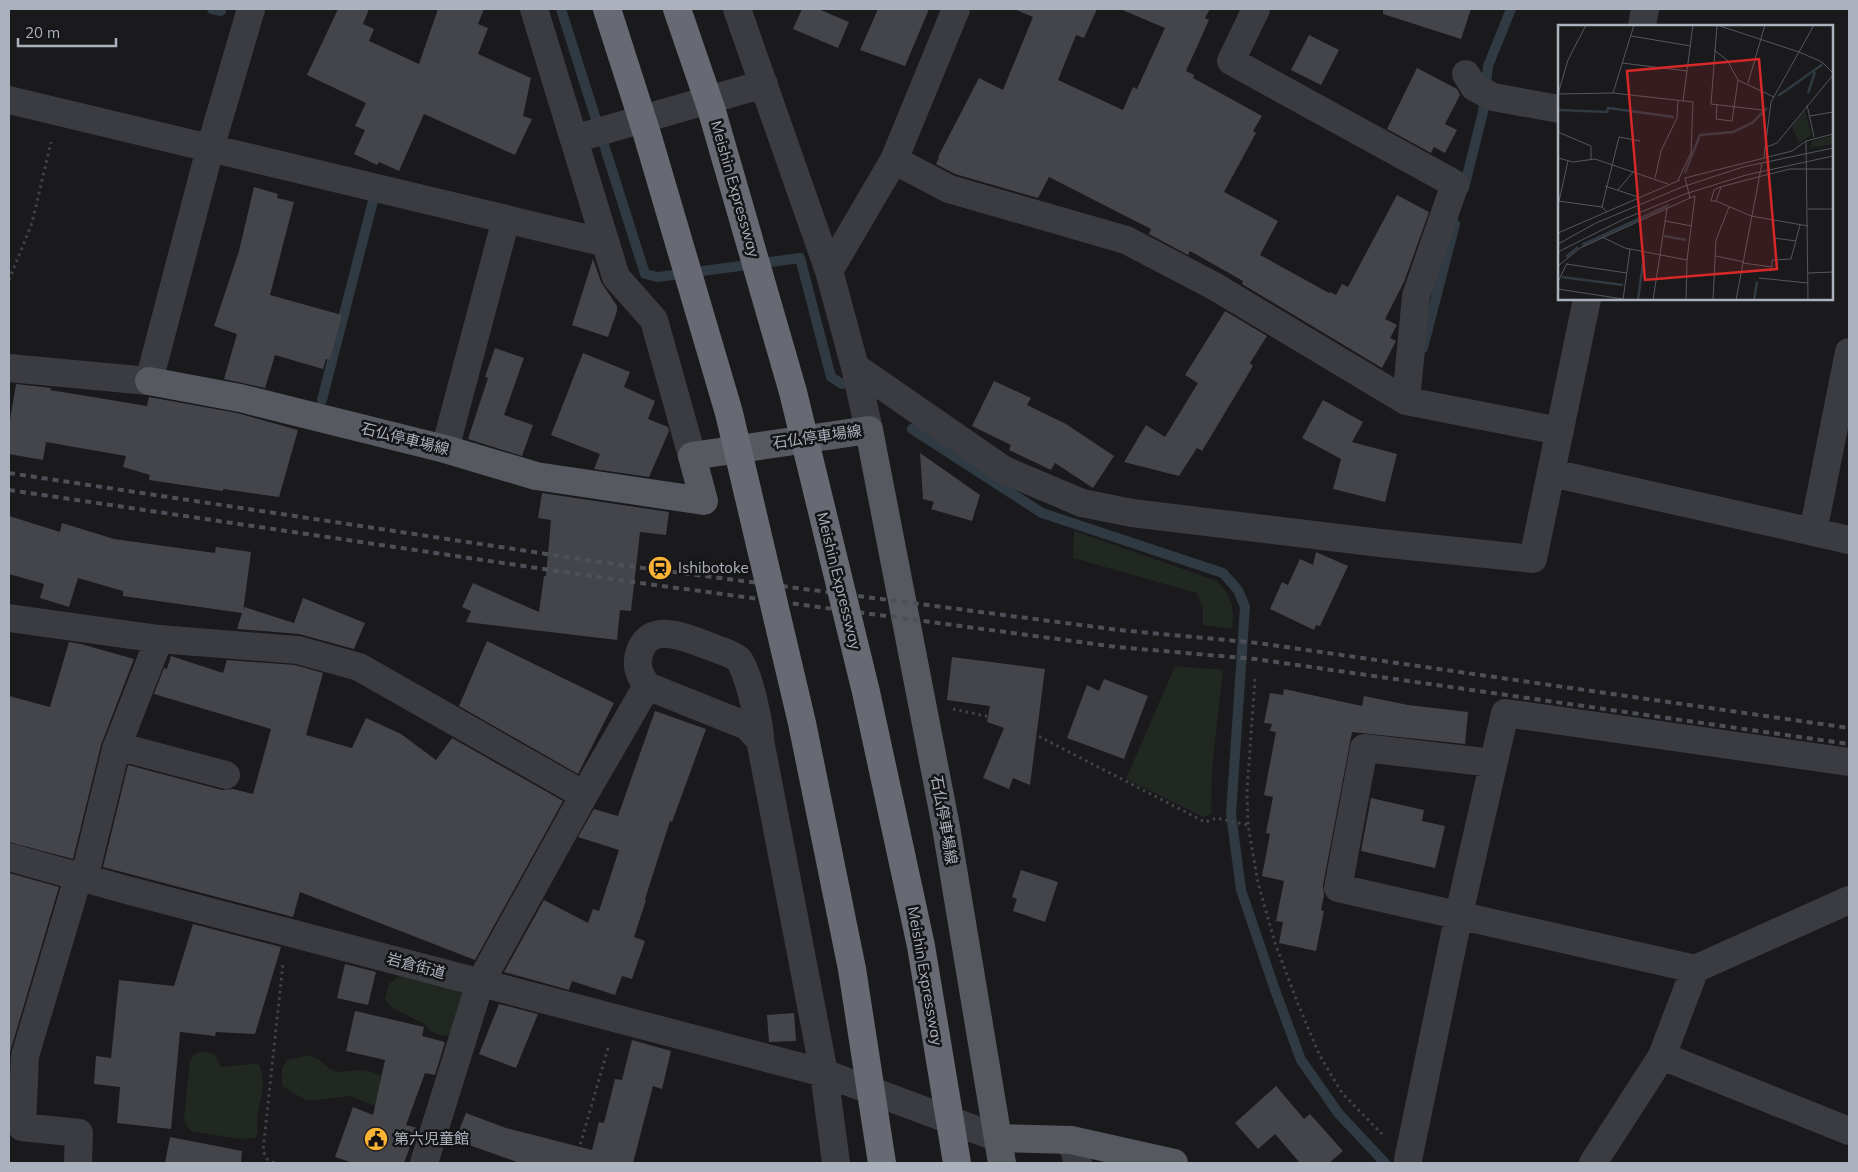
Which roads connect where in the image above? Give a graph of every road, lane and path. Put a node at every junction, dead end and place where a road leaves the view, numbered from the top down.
1 (251, 9) edge
2 (534, 9) edge
3 (607, 9) edge
4 (677, 9) edge
5 (737, 9) edge
6 (956, 9) edge
7 (1256, 9) edge
8 (1645, 9) edge
9 (1642, 25) edge
10 (764, 84) junction
11 (1478, 86) dead end
12 (9, 100) edge
13 (1558, 108) edge
14 (58, 112) junction
15 (593, 134) junction
16 (210, 149) junction
17 (894, 160) junction
18 (506, 219) junction
19 (606, 243) junction
20 (829, 271) junction
21 (9, 280) edge
22 (1587, 300) edge
23 (1849, 352) edge
24 (855, 367) junction
25 (9, 368) edge
26 (149, 381) junction
27 (1406, 401) junction
28 (869, 430) junction
29 (1560, 431) junction
30 (445, 449) junction
31 (692, 456) junction
32 (1552, 472) junction
33 (1813, 532) junction
34 (1849, 540) edge
35 (9, 618) edge
36 (159, 639) junction
37 (744, 671) junction
38 (1255, 679) dead end
39 (647, 686) junction
40 (922, 702) junction
41 (711, 712) junction
42 (760, 740) junction
43 (117, 746) junction
44 (1849, 762) edge
45 (1493, 763) junction
46 (226, 775) dead end
47 (584, 795) junction
48 (1248, 825) junction
49 (9, 857) edge
50 (81, 878) junction
51 (1849, 900) edge
52 (1459, 914) junction
53 (286, 932) junction
54 (1695, 969) junction
55 (480, 983) junction
56 (616, 1018) junction
57 (1662, 1056) junction
58 (824, 1073) junction
59 (1849, 1130) edge
60 (1000, 1150) edge
61 (1074, 1152) edge
62 (1408, 1160) joint
63 (78, 1163) edge
64 (274, 1163) edge
65 (424, 1163) edge
66 (575, 1163) edge
67 (836, 1163) edge
68 (882, 1163) edge
69 (957, 1163) edge
70 (1174, 1163) edge
71 (1593, 1163) edge

1 - 16 street
2 - 15 street
3 - 68 highway, bridge
4 - 69 highway, Meishin Expressway, bridge
5 - 10 street
6 - 17 street
7 - 27 street
8 - 9 street
10 - 15 street
10 - 20 street
11 - 13 street
12 - 14 street
14 - 16 street
14 - 21 path
15 - 19 street
16 - 18 street
16 - 26 street
17 - 20 street
17 - 27 street
18 - 19 street
18 - 30 street
19 - 31 street
20 - 24 street
22 - 29 street
23 - 33 street
24 - 28 street
24 - 32 street
25 - 26 street
26 - 30 main road, 石仏停車場線
27 - 29 street
28 - 31 main road, 石仏停車場線
28 - 40 main road, 石仏停車場線
29 - 32 street
30 - 31 main road, 石仏停車場線
32 - 33 street
33 - 34 street
35 - 36 street
36 - 43 street
36 - 47 street
37 - 39 street
37 - 41 street
37 - 42 street
38 - 48 path
39 - 41 street
39 - 47 street
40 - 48 path
40 - 60 main road, 石仏停車場線
41 - 42 street
42 - 58 street
43 - 46 street
43 - 50 street
44 - 45 street
45 - 52 street
45 - 52 street
47 - 55 street
48 - 62 path
49 - 50 street, 岩倉街道
50 - 53 street, 岩倉街道
50 - 63 street
51 - 54 street
52 - 54 street
52 - 62 street
53 - 55 street, 岩倉街道
53 - 64 path
54 - 57 street
55 - 56 street, 岩倉街道
55 - 65 street
56 - 58 street, 岩倉街道
56 - 66 path
57 - 59 street
57 - 71 street
58 - 60 street, 岩倉街道
58 - 67 street
60 - 61 main road
61 - 70 main road

